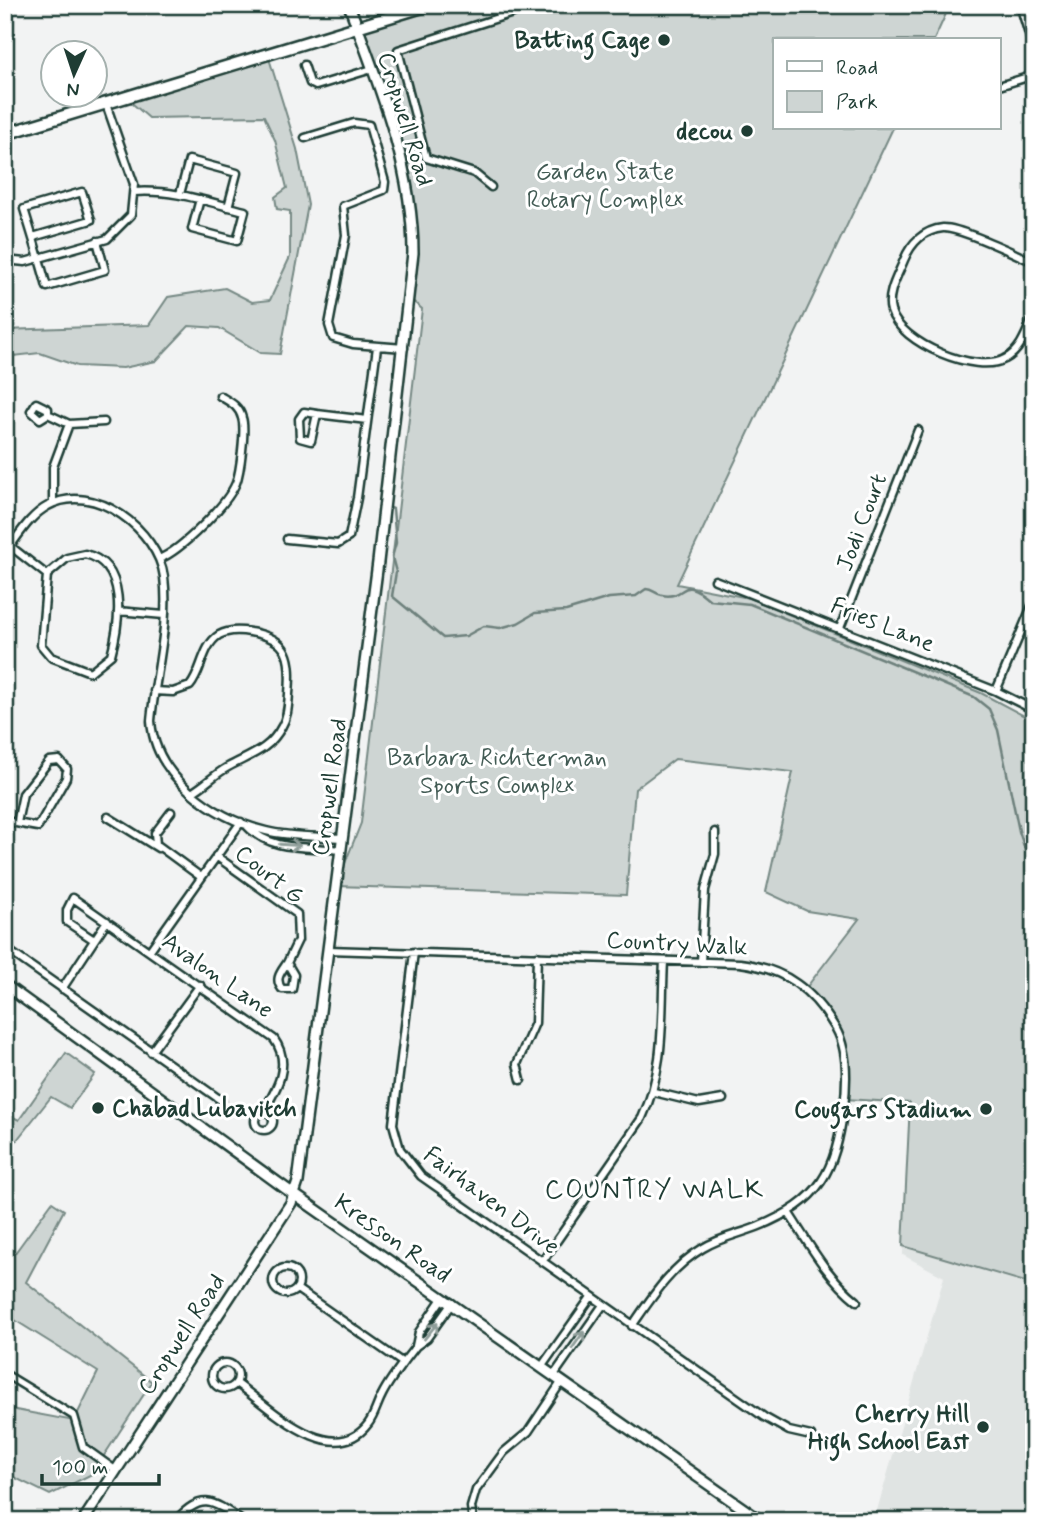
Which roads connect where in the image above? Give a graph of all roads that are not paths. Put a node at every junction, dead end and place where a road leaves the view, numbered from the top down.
1 (349, 5) edge
2 (429, 5) edge
3 (508, 5) edge
4 (524, 5) edge
5 (1020, 5) edge
6 (511, 13) junction
7 (357, 27) junction
8 (1034, 51) edge
9 (304, 65) dead end
10 (372, 69) junction
11 (1034, 75) edge
12 (1000, 86) edge
13 (108, 103) edge
14 (93, 108) edge
15 (107, 108) edge
16 (5, 134) edge
17 (305, 138) dead end
18 (491, 187) dead end
19 (134, 192) junction
20 (180, 194) junction
21 (200, 200) junction
22 (228, 207) junction
23 (33, 237) junction
24 (97, 242) junction
25 (39, 258) junction
26 (5, 260) edge
27 (1034, 262) edge
28 (1034, 315) edge
29 (377, 346) junction
30 (404, 348) junction
31 (220, 396) dead end
32 (48, 414) dead end
33 (317, 414) junction
34 (368, 420) junction
35 (104, 422) dead end
36 (69, 424) junction
37 (918, 430) dead end
38 (53, 503) junction
39 (287, 539) dead end
40 (8, 544) edge
41 (5, 553) edge
42 (159, 559) junction
43 (47, 575) junction
44 (715, 580) dead end
45 (1034, 601) edge
46 (118, 611) junction
47 (164, 615) junction
48 (840, 628) junction
49 (154, 691) junction
50 (996, 691) junction
51 (1034, 710) edge
52 (193, 792) junction
53 (170, 812) dead end
54 (108, 817) dead end
55 (5, 821) edge
56 (17, 822) junction
57 (244, 823) junction
58 (715, 832) dead end
59 (5, 836) edge
60 (342, 838) junction
61 (5, 847) edge
62 (159, 849) junction
63 (340, 850) junction
64 (216, 856) junction
65 (201, 877) junction
66 (107, 921) junction
67 (94, 940) junction
68 (5, 947) edge
69 (150, 950) junction
70 (328, 950) junction
71 (414, 952) junction
72 (537, 956) junction
73 (664, 961) junction
74 (701, 962) junction
75 (287, 963) dead end
76 (5, 985) edge
77 (200, 985) junction
78 (62, 989) junction
79 (151, 1052) junction
80 (521, 1080) dead end
81 (654, 1092) junction
82 (723, 1100) dead end
83 (222, 1101) dead end
84 (263, 1112) dead end
85 (294, 1193) junction
86 (788, 1212) junction
87 (542, 1262) junction
88 (297, 1289) junction
89 (443, 1297) junction
90 (591, 1297) junction
91 (857, 1301) dead end
92 (452, 1303) junction
93 (603, 1305) junction
94 (632, 1326) junction
95 (416, 1346) junction
96 (403, 1363) junction
97 (542, 1366) junction
98 (5, 1374) edge
99 (558, 1378) junction
100 (236, 1383) junction
101 (811, 1436) dead end
102 (115, 1470) junction
103 (83, 1521) edge
104 (174, 1521) edge
105 (242, 1521) edge
106 (473, 1521) edge
107 (761, 1521) edge

1 - 7 street, Cropwell Road
2 - 7 main road
3 - 6 street
4 - 6 street
5 - 8 street
6 - 18 street
7 - 10 street, Cropwell Road
7 - 13 main road
9 - 10 street
10 - 30 street, Cropwell Road
11 - 12 street
14 - 16 main road
15 - 19 street
17 - 29 street
19 - 20 street
19 - 24 street
20 - 21 street
20 - 22 street
21 - 22 street
21 - 22 street
23 - 23 street
23 - 25 street
24 - 25 street
24 - 25 street
25 - 26 street
27 - 28 street
29 - 30 street
29 - 34 street
30 - 60 street, Cropwell Road
31 - 42 street
32 - 36 street
33 - 33 street
33 - 34 street
34 - 39 street
35 - 36 street
36 - 38 street
37 - 48 street, Jodi Court
38 - 40 street
38 - 42 street
40 - 41 street
40 - 43 street
42 - 47 street
43 - 46 street
43 - 46 street
44 - 48 street, Fries Lane
45 - 50 street
46 - 47 street
47 - 49 street
48 - 50 street, Fries Lane
49 - 52 street
49 - 52 street
50 - 51 street, Fries Lane
52 - 57 street
53 - 62 street
54 - 62 street
55 - 56 street
56 - 56 street
57 - 60 street
57 -> 63 street
57 - 64 street
58 - 74 street
59 - 61 street
60 - 63 street, Cropwell Road
62 - 65 street
63 - 70 street, Cropwell Road
64 - 65 street
64 - 75 street, Court G
65 - 69 street
66 - 67 street
66 - 67 street, Avalon Lane
66 - 69 street, Avalon Lane
67 - 78 street
68 - 78 street
69 - 77 street, Avalon Lane
70 - 71 street, Country Walk
70 - 85 street, Cropwell Road
71 - 72 street, Country Walk
71 - 87 street, Fairhaven Drive
72 - 73 street, Country Walk
72 - 80 street
73 - 74 street, Country Walk
73 - 81 street
74 - 86 street, Country Walk
76 - 85 street, Kresson Road
77 - 79 street
77 - 84 street, Avalon Lane
78 - 79 street
79 - 83 street
81 - 82 street
81 - 87 street
85 - 89 street, Kresson Road
85 - 102 street, Cropwell Road
86 - 91 street
86 - 94 street, Country Walk
87 - 90 street, Fairhaven Drive
88 - 88 street
88 - 96 street
89 - 92 street, Kresson Road
89 - 95 street
90 - 93 street
90 - 97 street
95 -> 92 street
92 - 97 street, Kresson Road
93 - 94 street
99 -> 93 street
94 - 101 street
95 - 96 street
96 - 100 street
97 - 99 street, Kresson Road
98 - 102 street
99 - 106 street
99 - 107 street, Kresson Road
100 - 100 street
102 - 103 street, Cropwell Road
104 - 105 street

